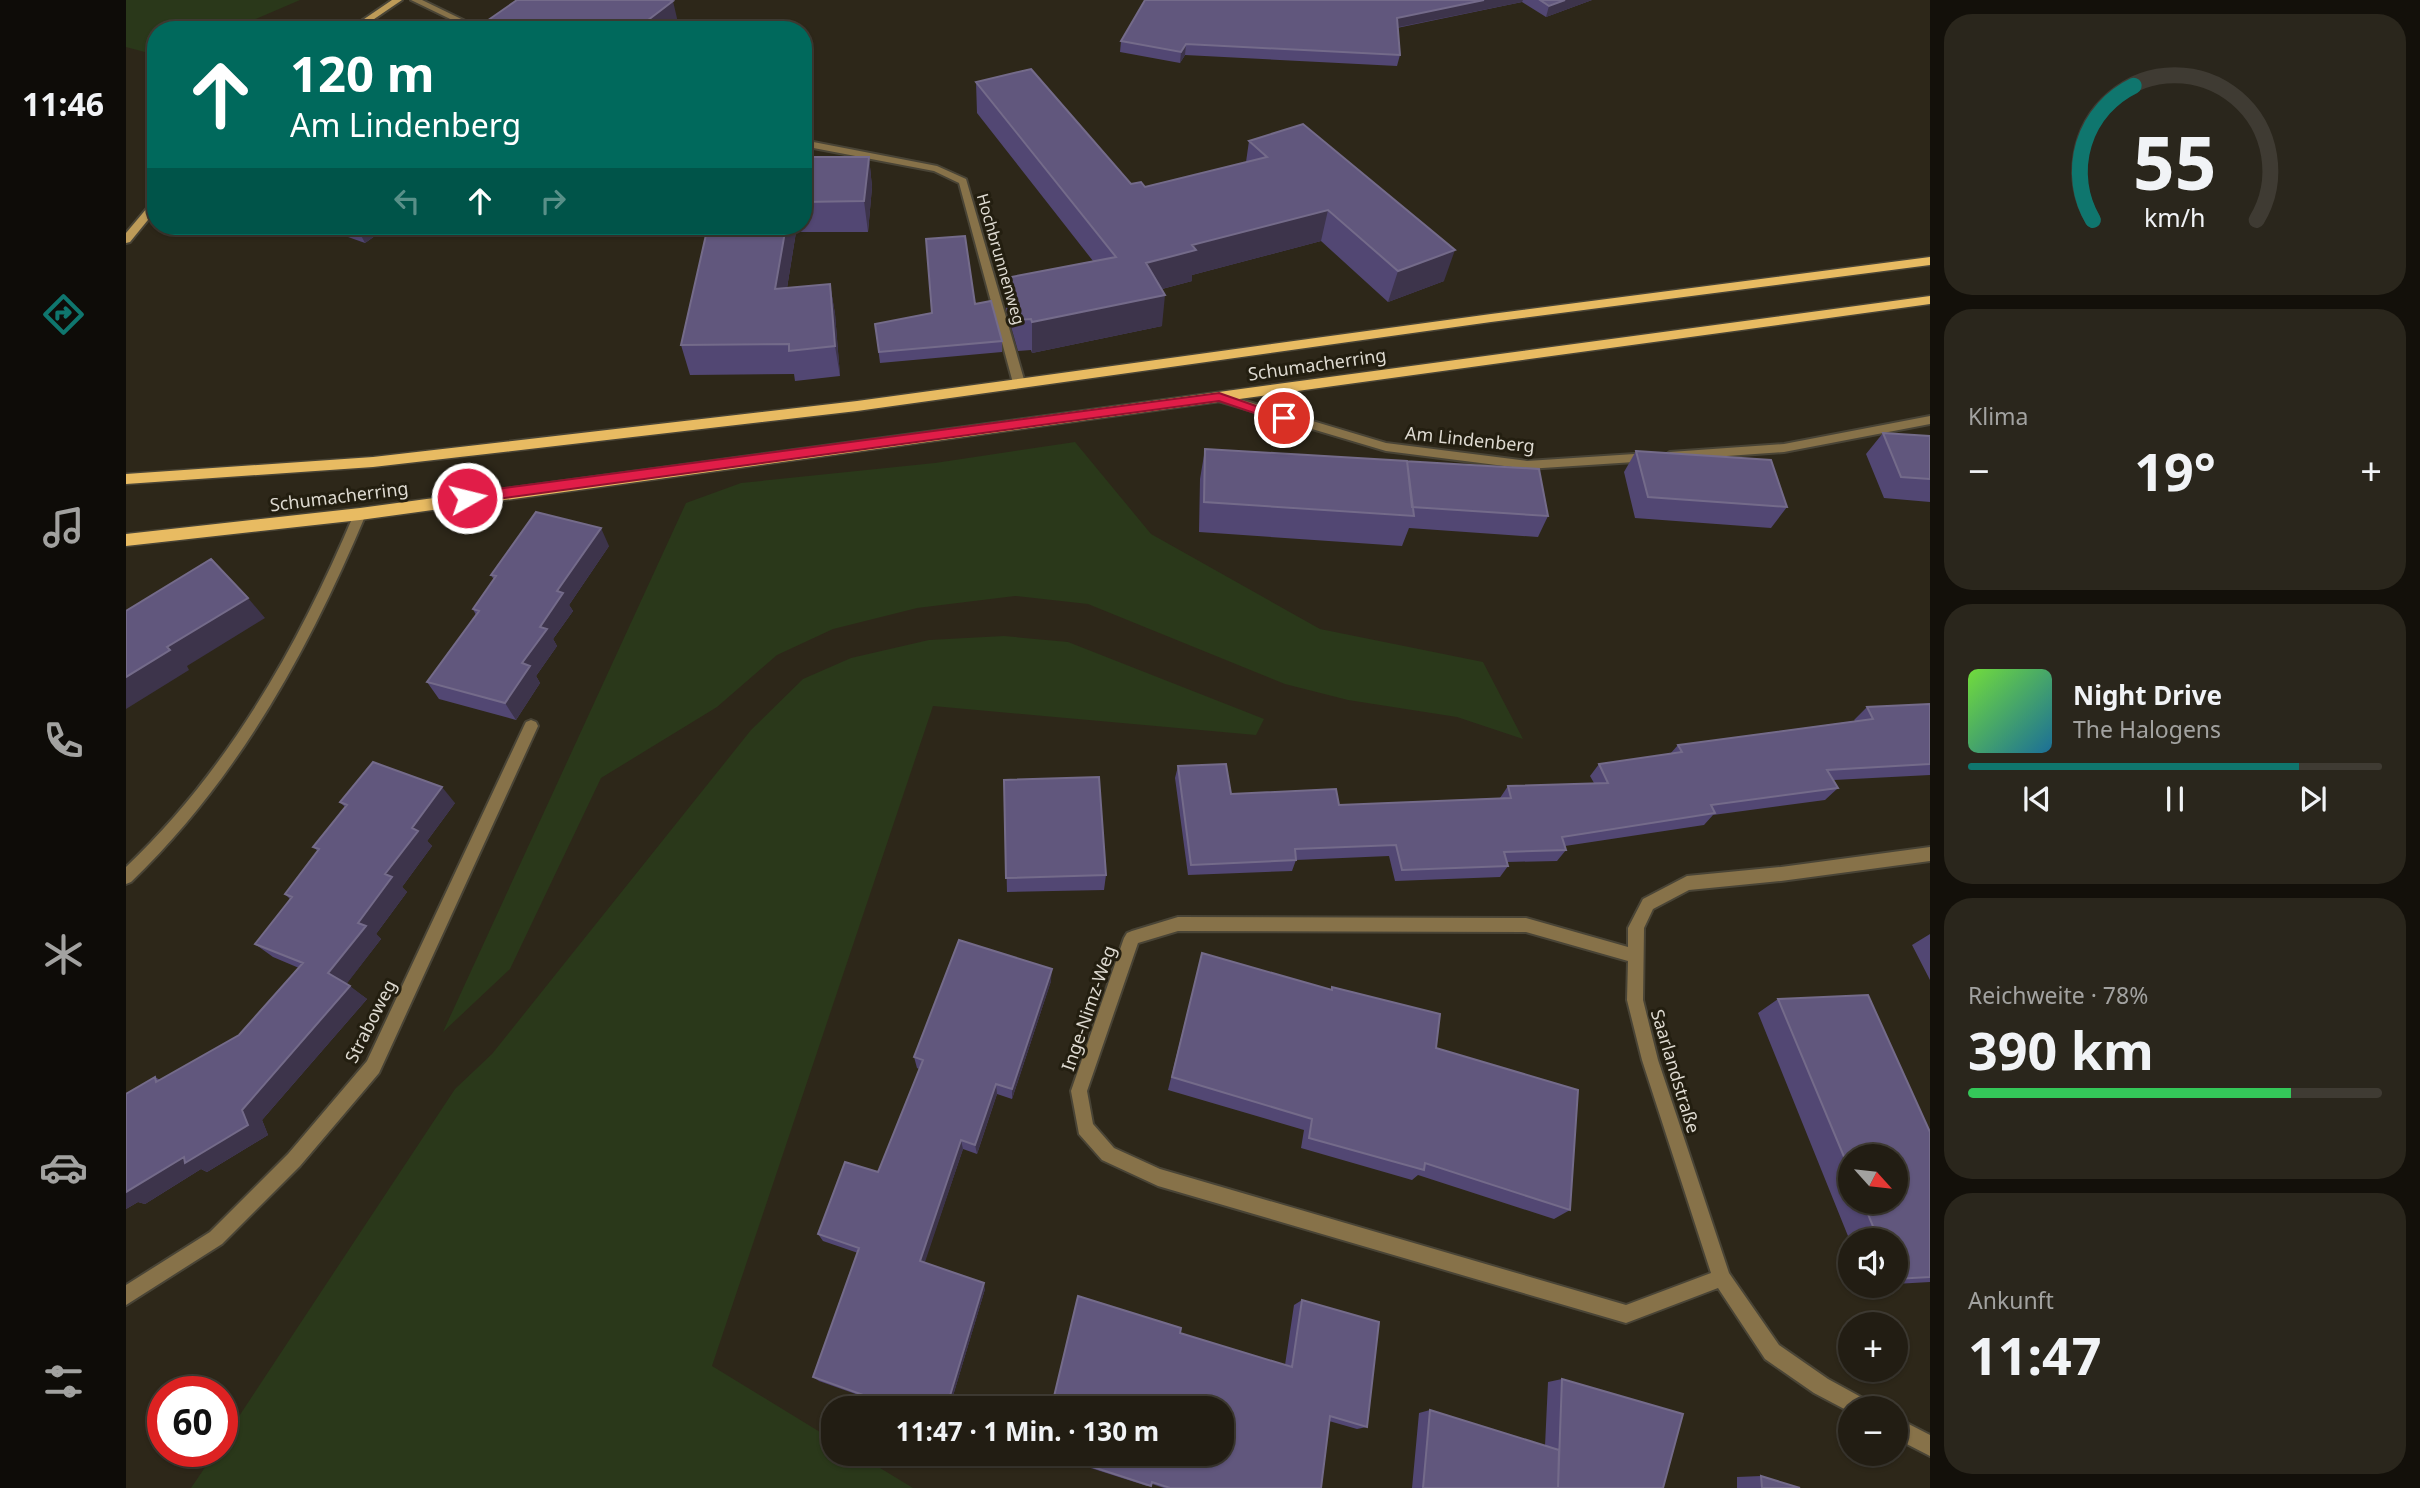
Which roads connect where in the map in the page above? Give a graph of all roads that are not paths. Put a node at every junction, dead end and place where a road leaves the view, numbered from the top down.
1 (398, 0) edge
2 (415, 0) edge
3 (366, 21) edge
4 (461, 21) edge
5 (812, 145) edge
6 (147, 214) edge
7 (126, 240) edge
8 (1930, 261) edge
9 (1930, 300) edge
10 (1019, 383) junction
11 (1219, 397) junction
12 (1930, 419) edge
13 (126, 479) edge
14 (360, 514) junction
15 (126, 540) edge
16 (531, 726) dead end
17 (1930, 854) edge
18 (126, 877) edge
19 (1634, 956) junction
20 (1722, 1278) junction
21 (126, 1296) edge
22 (1839, 1396) edge
23 (1908, 1434) edge
24 (1930, 1446) edge

1 - 3 street
2 - 4 street
5 - 10 street, Hochbrunnenweg
6 - 7 street
8 - 10 main road, Schumacherring
9 - 11 main road, Schumacherring
10 - 13 main road, Schumacherring
11 - 12 street, Am Lindenberg
11 - 14 main road, Schumacherring
14 - 15 main road, Schumacherring
14 - 18 street
16 - 21 street, Straboweg
17 - 19 street, Saarlandstraße
19 - 20 street, Saarlandstraße
19 - 20 street, Inge-Nimz-Weg
20 - 22 street, Saarlandstraße
23 - 24 street

